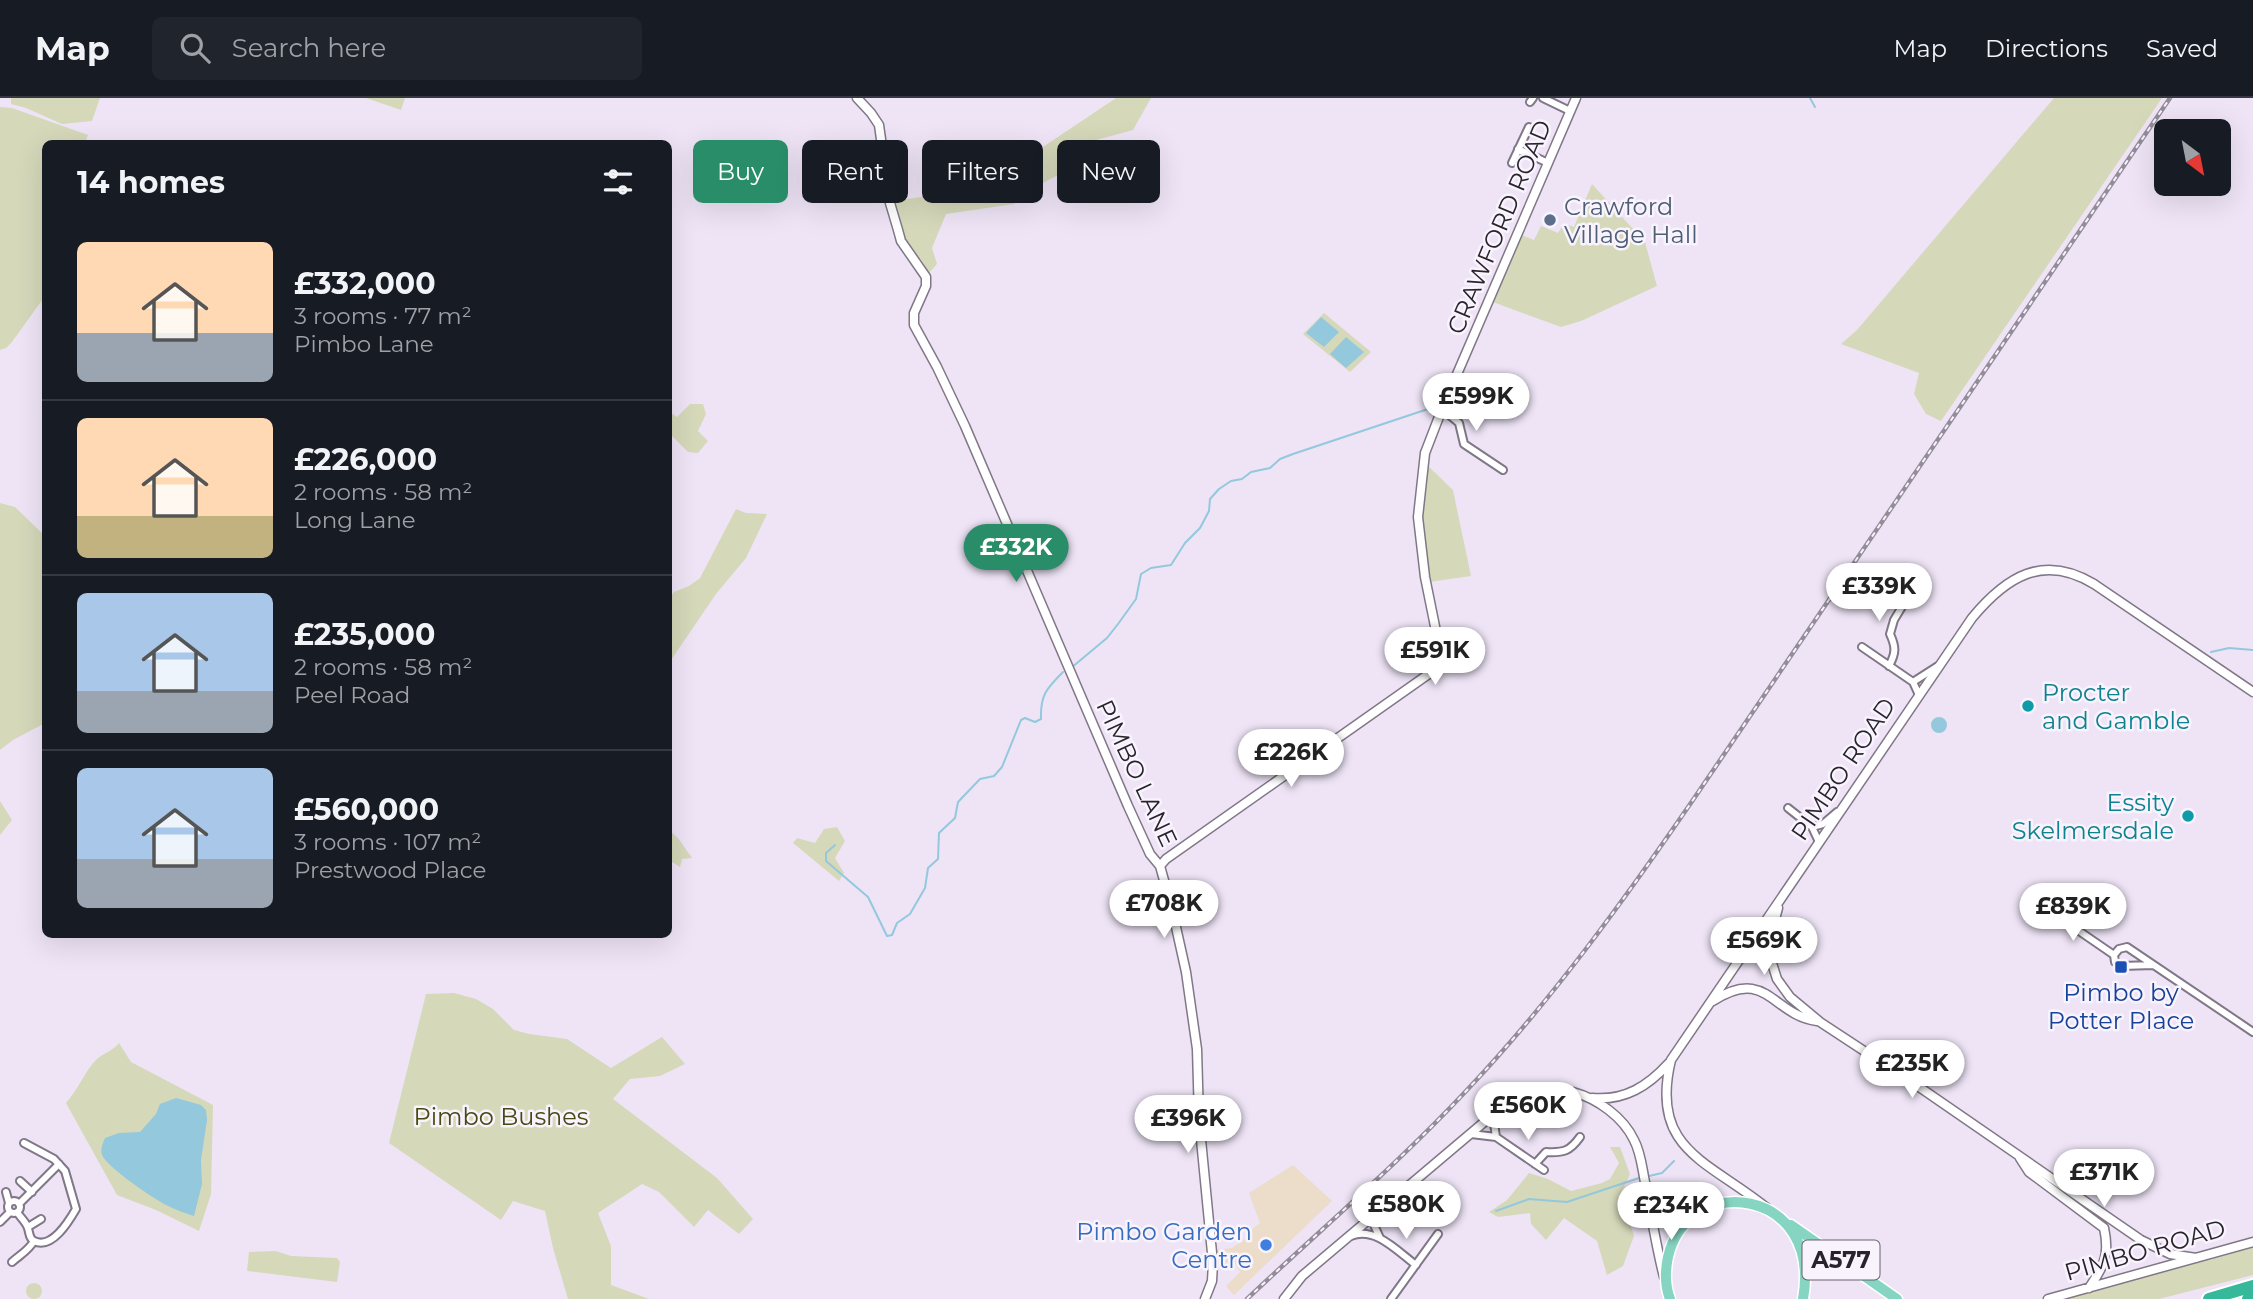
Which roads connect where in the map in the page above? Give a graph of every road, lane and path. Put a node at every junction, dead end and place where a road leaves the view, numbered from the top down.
1 (857, 98) edge
2 (1543, 98) edge
3 (1576, 98) edge
4 (1570, 111) junction
5 (1529, 127) dead end
6 (1518, 149) junction
7 (1512, 163) dead end
8 (1548, 163) junction
9 (1442, 409) junction
10 (1503, 470) dead end
11 (1909, 595) dead end
12 (1862, 647) dead end
13 (1940, 664) junction
14 (1889, 666) junction
15 (1913, 682) junction
16 (2253, 692) edge
17 (1919, 695) junction
18 (1842, 807) junction
19 (1788, 808) dead end
20 (1812, 827) junction
21 (1819, 842) junction
22 (1160, 866) junction
23 (1781, 899) junction
24 (2047, 909) dead end
25 (2114, 955) junction
26 (2153, 965) junction
27 (1710, 1004) junction
28 (1820, 1022) junction
29 (2253, 1032) edge
30 (1671, 1060) junction
31 (1590, 1097) junction
32 (1502, 1107) junction
33 (1471, 1134) junction
34 (1496, 1137) junction
35 (1580, 1137) dead end
36 (24, 1143) dead end
37 (2018, 1154) junction
38 (59, 1164) junction
39 (1535, 1164) junction
40 (1544, 1170) dead end
41 (20, 1181) dead end
42 (6, 1192) dead end
43 (32, 1192) junction
44 (1390, 1202) junction
45 (1766, 1208) junction
46 (15, 1209) junction
47 (41, 1219) dead end
48 (1785, 1221) junction
49 (0, 1222) edge
50 (28, 1227) junction
51 (1438, 1234) dead end
52 (1346, 1239) junction
53 (1381, 1239) junction
54 (34, 1241) junction
55 (2253, 1242) edge
56 (2196, 1258) junction
57 (12, 1262) dead end
58 (1416, 1265) junction
59 (1667, 1286) junction
60 (2253, 1286) edge
61 (2089, 1288) junction
62 (1205, 1299) edge
63 (1284, 1299) edge
64 (1391, 1299) edge
65 (1671, 1299) edge
66 (1802, 1299) edge
67 (1897, 1299) edge
68 (2048, 1299) edge
69 (2209, 1299) edge

1 - 22 street, PIMBO LANE
2 - 4 street
3 - 4 street, CRAWFORD ROAD
4 - 8 street, CRAWFORD ROAD
5 - 6 street
6 - 7 street
6 - 8 street
8 - 9 street, CRAWFORD ROAD
9 - 10 street
9 - 22 street, CRAWFORD ROAD
11 - 14 street
12 - 14 street
13 - 15 street
13 - 16 street, PIMBO ROAD
13 - 17 street, PIMBO ROAD
14 - 15 street
15 - 17 street
17 - 18 street, PIMBO ROAD
18 - 20 street
18 - 21 street, PIMBO ROAD
19 - 20 street
20 - 21 street
21 - 23 street, PIMBO ROAD
22 - 62 street, PIMBO LANE
23 - 27 street, PIMBO ROAD
23 - 28 street
24 - 25 street
25 - 26 street
25 - 26 street
26 - 29 street
27 - 28 street
27 - 30 street, PIMBO ROAD
28 - 37 street
30 - 31 street
30 - 45 street, PIMBO ROAD
31 - 32 street
31 - 59 street
32 - 33 street
32 - 34 street
33 - 34 street
33 - 44 street
34 - 39 street
35 - 39 street
36 - 38 street
37 - 56 street
37 - 61 street
38 - 43 street
38 - 54 street
39 - 40 street
41 - 43 street
42 - 46 street
43 - 46 street
44 - 52 street
44 - 53 street
45 - 48 main road, A577
45 - 59 main road, A577
46 - 49 street
46 - 50 street
47 - 50 street
48 - 66 main road, A577
48 - 67 main road, A577
50 - 54 street
51 - 58 street
52 - 53 street
52 - 63 street
53 - 58 street
54 - 57 street
55 - 56 street, PIMBO ROAD
56 - 61 street, PIMBO ROAD
58 - 64 street
59 - 65 main road, A577
60 - 69 highway
61 - 68 street, PIMBO ROAD

